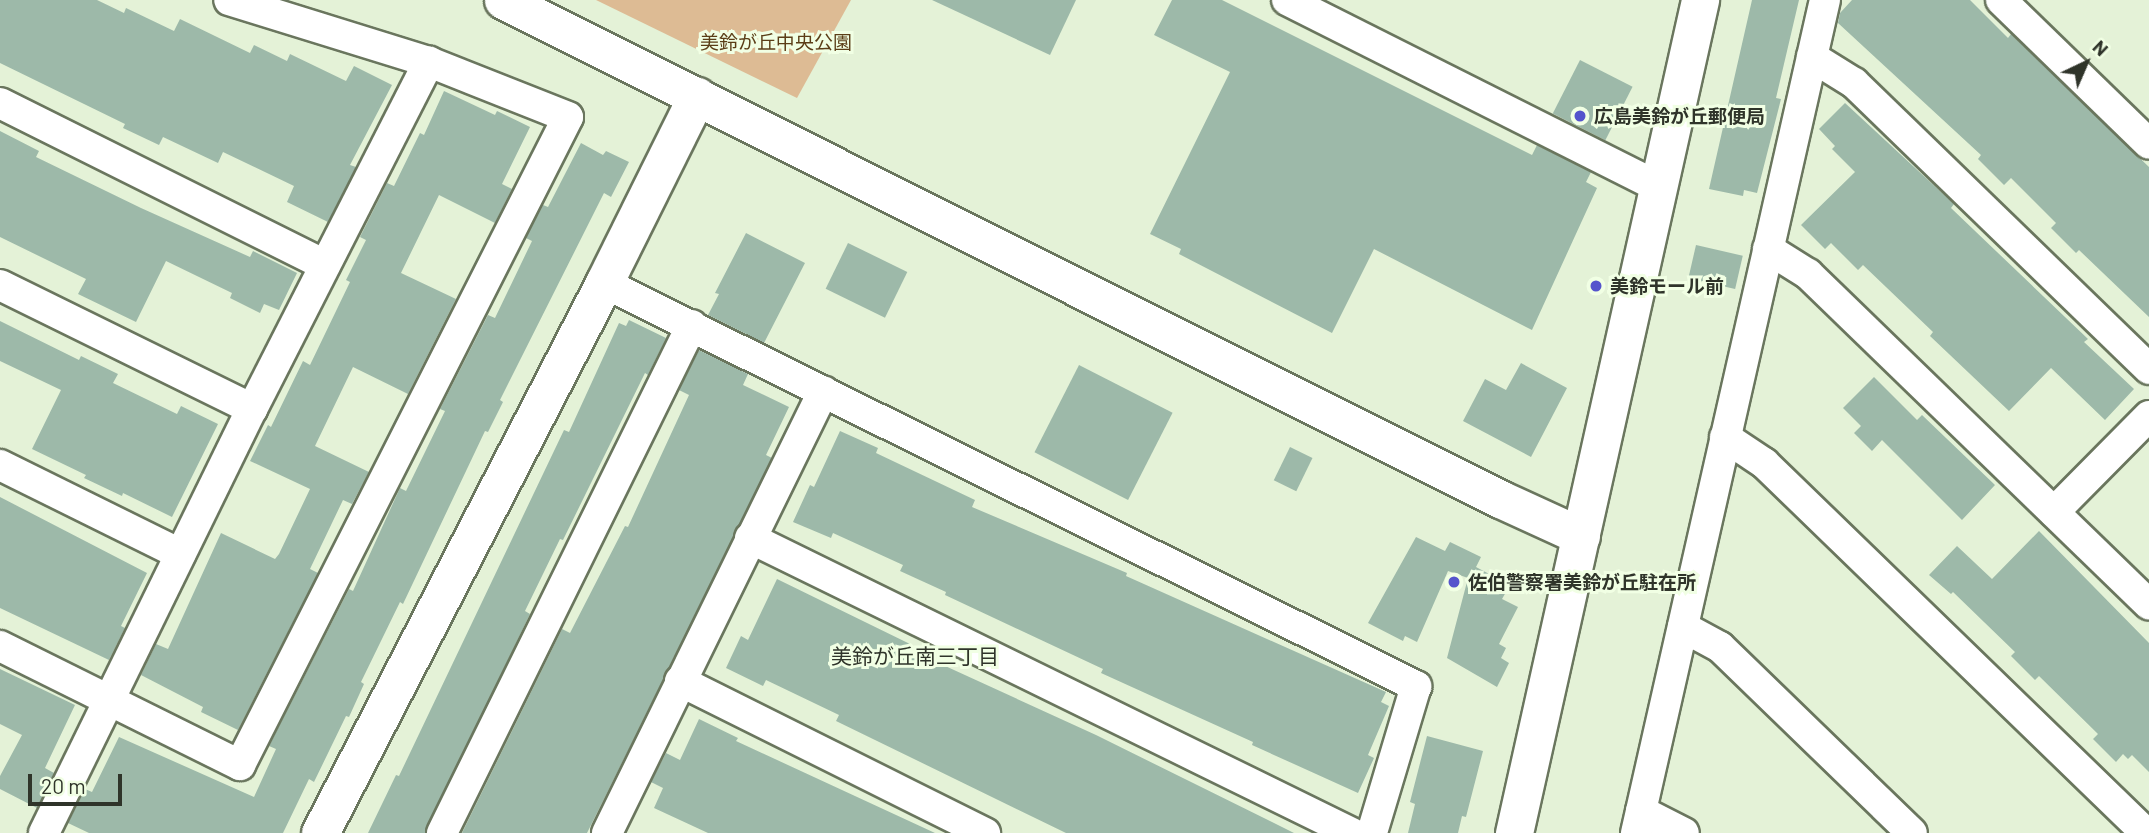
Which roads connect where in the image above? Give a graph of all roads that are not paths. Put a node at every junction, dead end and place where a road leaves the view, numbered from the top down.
1 (229, 0) edge
2 (503, 0) edge
3 (1287, 0) edge
4 (1700, 0) edge
5 (1825, 0) edge
6 (2001, 0) edge
7 (1812, 57) junction
8 (429, 62) junction
9 (697, 96) junction
10 (0, 103) edge
11 (2149, 144) edge
12 (1657, 186) junction
13 (1768, 249) junction
14 (326, 265) junction
15 (604, 283) junction
16 (0, 285) edge
17 (692, 325) junction
18 (2149, 369) edge
19 (824, 391) junction
20 (252, 409) junction
21 (2149, 416) edge
22 (1725, 437) junction
23 (0, 465) edge
24 (2054, 512) junction
25 (1581, 536) junction
26 (750, 538) junction
27 (180, 554) junction
28 (2149, 604) edge
29 (1683, 627) junction
30 (0, 646) edge
31 (680, 681) junction
32 (108, 699) junction
33 (1639, 822) edge
34 (615, 830) edge
35 (44, 833) edge
36 (320, 833) edge
37 (442, 833) edge
38 (985, 833) edge
39 (1352, 833) edge
40 (1372, 833) edge
41 (1514, 833) edge
42 (1684, 833) edge
43 (1912, 833) edge
44 (2146, 833) edge

1 - 8 street
2 - 9 street
3 - 12 street
4 - 12 street
5 - 7 street
6 - 11 street
7 - 13 street
7 - 18 street
8 - 14 street
8 - 32 street
9 - 15 street
9 - 25 street
10 - 14 street
12 - 25 street
13 - 22 street
13 - 24 street
14 - 20 street
15 - 17 street
15 - 36 street
16 - 20 street
17 - 19 street
17 - 37 street
19 - 26 street
19 - 40 street
20 - 27 street
21 - 24 street
22 - 29 street
22 - 44 street
23 - 27 street
24 - 28 street
25 - 41 street
26 - 31 street
26 - 39 street
27 - 32 street
29 - 33 street
29 - 43 street
30 - 32 street
31 - 34 street
31 - 38 street
32 - 35 street
33 - 42 street

